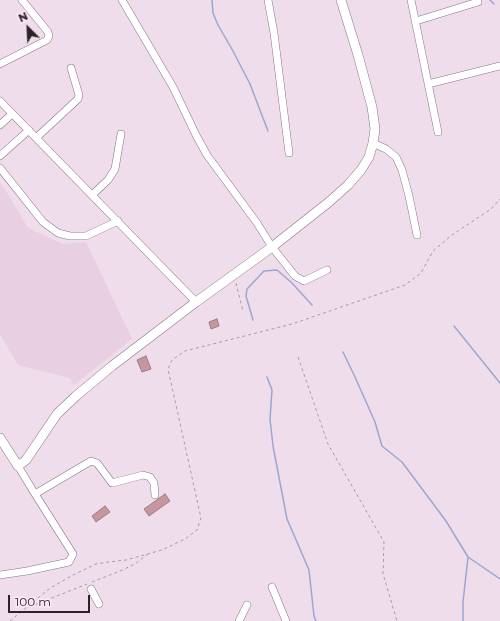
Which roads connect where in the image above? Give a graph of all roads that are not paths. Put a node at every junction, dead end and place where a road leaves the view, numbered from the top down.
1 (22, 0) edge
2 (122, 0) edge
3 (268, 0) edge
4 (341, 0) edge
5 (411, 0) edge
6 (478, 2) dead end
7 (416, 21) junction
8 (0, 64) edge
9 (500, 66) edge
10 (71, 68) dead end
11 (428, 84) junction
12 (0, 101) edge
13 (12, 114) junction
14 (0, 125) edge
15 (29, 130) junction
16 (438, 132) dead end
17 (121, 134) dead end
18 (36, 138) junction
19 (373, 143) junction
20 (289, 153) dead end
21 (0, 156) edge
22 (0, 168) edge
23 (92, 195) junction
24 (118, 221) junction
25 (417, 235) dead end
26 (272, 247) junction
27 (327, 270) dead end
28 (196, 302) junction
29 (0, 438) edge
30 (3, 448) edge
31 (18, 466) junction
32 (34, 494) junction
33 (155, 495) dead end
34 (0, 575) edge
35 (272, 587) dead end
36 (91, 589) dead end
37 (99, 604) dead end
38 (247, 605) dead end
39 (239, 621) edge
40 (286, 621) edge

1 - 8 street
2 - 26 street
3 - 20 street
4 - 19 main road
5 - 7 street
6 - 7 street
7 - 11 street
9 - 11 street
10 - 18 street
11 - 16 street
12 - 13 street
13 - 14 street
13 - 15 street
15 - 18 street
15 - 21 street
17 - 23 street
18 - 23 street
19 - 25 street
19 - 26 main road
22 - 24 street
23 - 24 street
24 - 28 street
26 - 27 street
26 - 28 main road
28 - 31 main road
29 - 30 main road
30 - 31 main road
31 - 32 street
32 - 33 street
32 - 34 street
35 - 40 street
36 - 37 street
38 - 39 street

